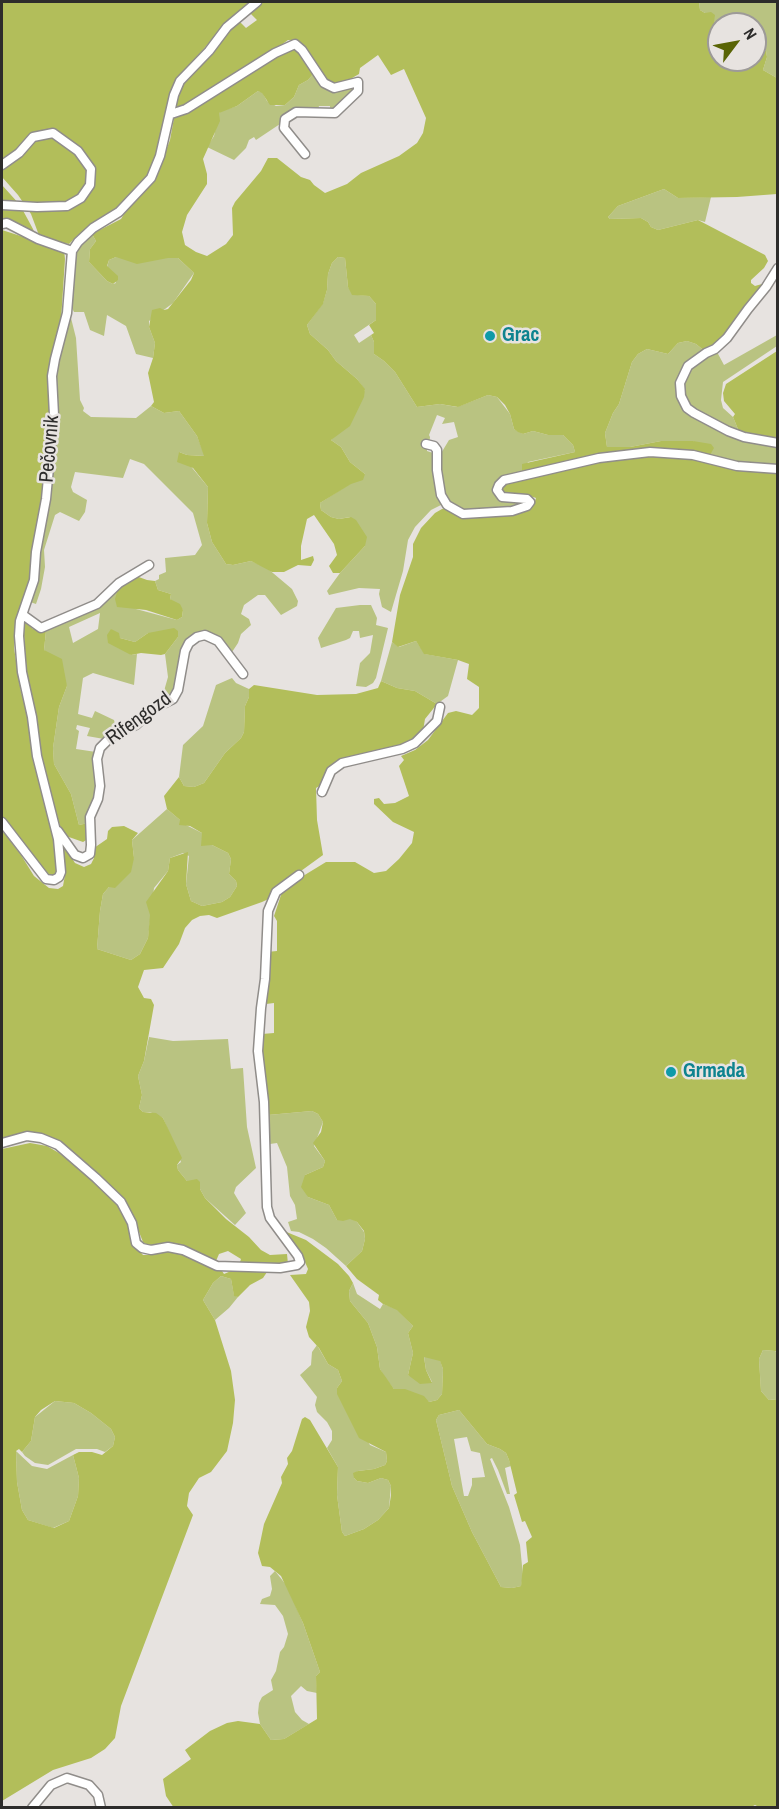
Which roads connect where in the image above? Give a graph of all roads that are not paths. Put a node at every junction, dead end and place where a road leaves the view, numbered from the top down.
1 (257, 2) edge
2 (171, 114) junction
3 (305, 154) dead end
4 (2, 165) edge
5 (2, 205) edge
6 (2, 224) edge
7 (72, 251) junction
8 (777, 268) edge
9 (777, 443) edge
10 (426, 444) dead end
11 (777, 469) edge
12 (149, 565) dead end
13 (23, 615) junction
14 (243, 674) dead end
15 (440, 708) dead end
16 (322, 792) dead end
17 (2, 822) edge
18 (56, 828) junction
19 (299, 875) dead end
20 (2, 1143) edge
21 (32, 1808) edge
22 (101, 1808) edge

1 - 2 street
2 - 3 street
2 - 7 street
4 - 5 street
6 - 7 street
7 - 13 street, Pečovnik
8 - 9 street
10 - 11 street
12 - 13 street
13 - 18 street, Pečovnik
14 - 18 street, Rifengozd
15 - 16 street
17 - 18 street, Pečovnik
19 - 20 street
21 - 22 street

